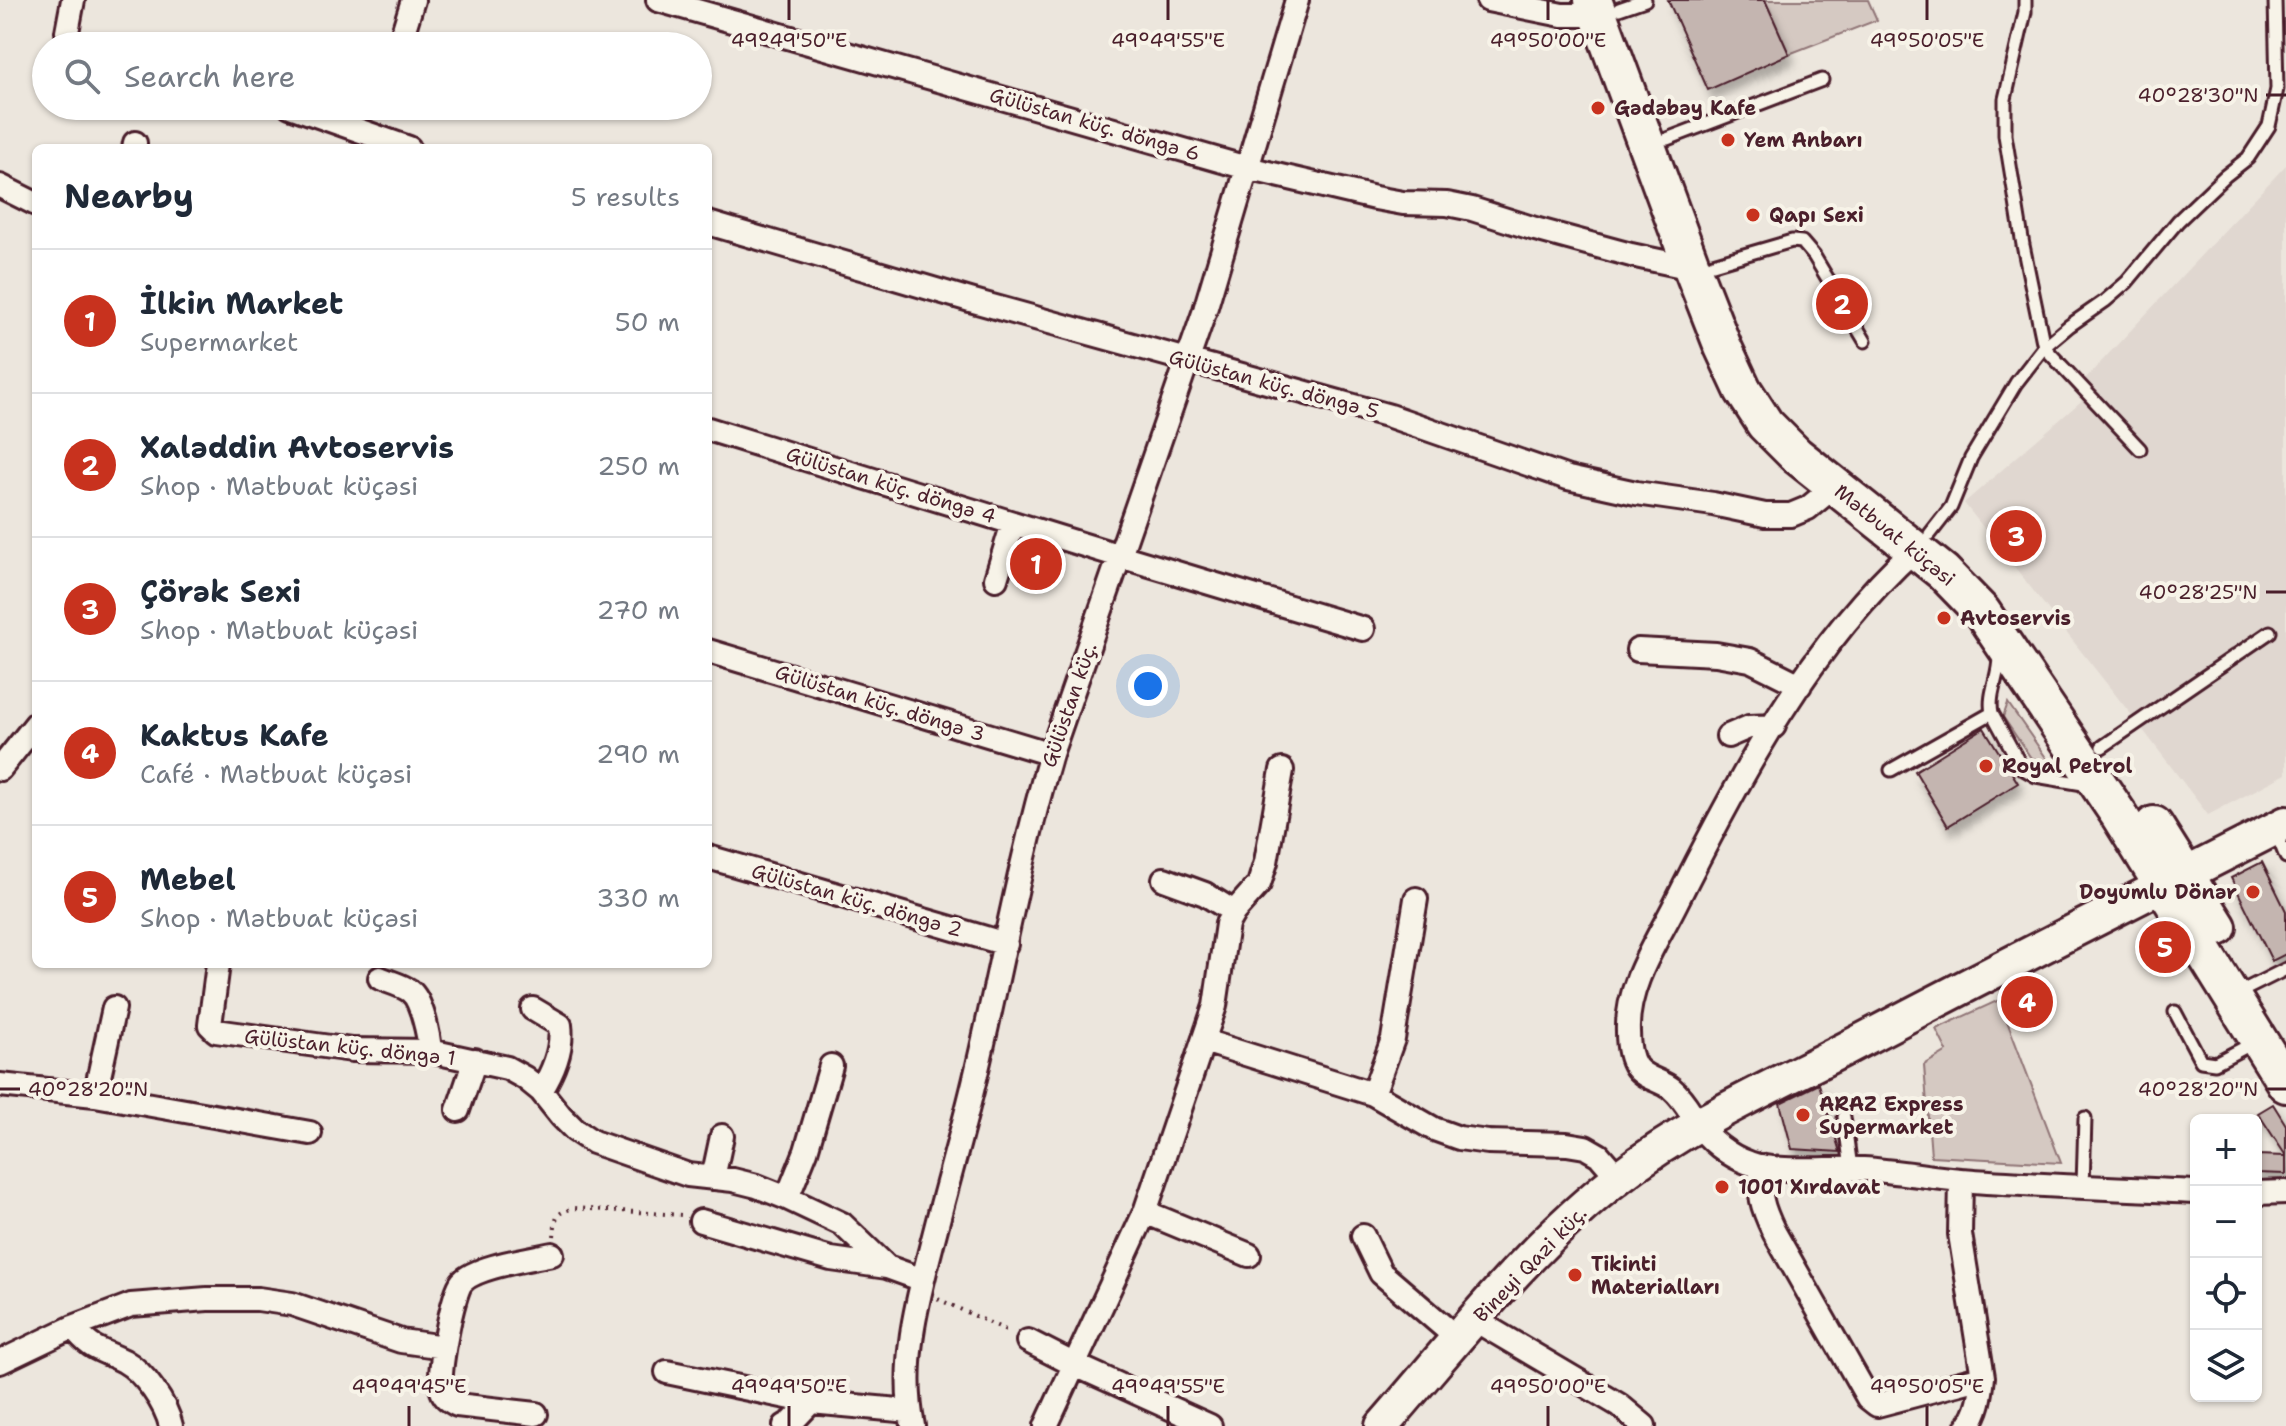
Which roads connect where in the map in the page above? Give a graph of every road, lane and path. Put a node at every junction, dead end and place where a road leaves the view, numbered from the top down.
1 (73, 0) edge
2 (413, 0) edge
3 (658, 0) edge
4 (1297, 0) edge
5 (1488, 0) edge
6 (2025, 0) edge
7 (2275, 0) edge
8 (1615, 5) edge
9 (67, 32) dead end
10 (403, 32) edge
11 (1822, 80) dead end
12 (330, 120) edge
13 (398, 144) edge
14 (1657, 144) junction
15 (1247, 168) junction
16 (0, 186) edge
17 (32, 202) edge
18 (712, 224) edge
19 (1702, 266) junction
20 (1865, 341) dead end
21 (2044, 347) junction
22 (1188, 360) junction
23 (712, 430) edge
24 (2140, 449) dead end
25 (1835, 486) junction
26 (1013, 523) junction
27 (1923, 541) junction
28 (1120, 556) junction
29 (996, 579) dead end
30 (1363, 629) dead end
31 (2270, 632) dead end
32 (1999, 636) junction
33 (1638, 650) dead end
34 (712, 652) edge
35 (1800, 685) junction
36 (1992, 713) junction
37 (1774, 726) junction
38 (32, 729) edge
39 (1728, 736) dead end
40 (2102, 747) junction
41 (1051, 754) junction
42 (0, 769) edge
43 (1282, 770) dead end
44 (1891, 770) dead end
45 (2101, 787) junction
46 (2282, 836) edge
47 (712, 858) edge
48 (1164, 879) dead end
49 (2175, 880) junction
50 (1416, 899) dead end
51 (1234, 912) junction
52 (1006, 944) junction
53 (217, 968) edge
54 (2286, 969) edge
55 (380, 978) dead end
56 (2248, 988) junction
57 (114, 1008) dead end
58 (533, 1009) dead end
59 (2175, 1012) dead end
60 (1204, 1041) junction
61 (430, 1051) junction
62 (2273, 1051) edge
63 (475, 1060) junction
64 (831, 1066) dead end
65 (2286, 1084) edge
66 (0, 1085) edge
67 (541, 1091) junction
68 (1373, 1094) junction
69 (95, 1095) junction
70 (458, 1110) dead end
71 (1844, 1117) dead end
72 (2085, 1118) dead end
73 (1699, 1125) junction
74 (310, 1133) dead end
75 (722, 1136) dead end
76 (1761, 1166) junction
77 (1851, 1168) junction
78 (1618, 1177) junction
79 (713, 1178) junction
80 (1961, 1180) junction
81 (2083, 1186) junction
82 (2190, 1192) edge
83 (2286, 1192) edge
84 (2262, 1193) edge
85 (787, 1198) junction
86 (1145, 1212) junction
87 (701, 1221) joint
88 (1363, 1236) dead end
89 (552, 1254) joint
90 (1249, 1255) dead end
91 (887, 1267) junction
92 (921, 1287) junction
93 (73, 1327) junction
94 (1467, 1330) junction
95 (1028, 1341) joint
96 (444, 1347) junction
97 (0, 1362) edge
98 (1073, 1364) junction
99 (667, 1372) dead end
100 (1983, 1377) junction
101 (811, 1402) junction
102 (536, 1414) dead end
103 (912, 1418) edge
104 (171, 1426) edge
105 (785, 1426) edge
106 (1046, 1426) edge
107 (1210, 1426) edge
108 (1382, 1426) edge
109 (1644, 1426) edge
110 (1968, 1426) edge

1 - 9 street
2 - 10 street
3 - 15 street, Gülüstan küç. döngə 6
4 - 15 street, Gülüstan küç.
5 - 8 street
6 - 21 lane
7 - 21 lane
8 - 14 main road, Mətbuat küçəsi
11 - 14 lane
12 - 13 street
14 - 19 main road, Mətbuat küçəsi
15 - 19 street, Gülüstan küç. döngə 6
15 - 22 street, Gülüstan küç.
16 - 17 street
18 - 22 street, Gülüstan küç. döngə 5
19 - 20 lane
19 - 25 main road, Mətbuat küçəsi
19 - 27 main road, Mətbuat küçəsi
21 - 24 lane
21 - 27 lane
22 - 25 street, Gülüstan küç. döngə 5
22 - 28 street, Gülüstan küç.
23 - 26 street, Gülüstan küç. döngə 4
25 - 27 main road, Mətbuat küçəsi
26 - 28 street, Gülüstan küç. döngə 4
26 - 29 street
27 - 32 main road, Mətbuat küçəsi
27 - 35 street
27 - 40 main road, Mətbuat küçəsi
28 - 30 street, Gülüstan küç. döngə 4
28 - 41 street, Gülüstan küç.
31 - 40 lane
32 - 36 lane
32 - 45 main road, Mətbuat küçəsi
33 - 35 street
34 - 41 street, Gülüstan küç. döngə 3
35 - 37 street
36 - 44 lane
36 - 45 lane
37 - 39 street
37 - 73 street
38 - 42 street
40 - 49 main road, Mətbuat küçəsi
41 - 52 street, Gülüstan küç.
43 - 51 street
45 - 49 main road, Mətbuat küçəsi
46 - 49 main road, Bineyi Qazi küç.
47 - 52 street, Gülüstan küç. döngə 2
48 - 51 street
49 - 56 main road, Mətbuat küçəsi
49 - 62 main road, Mətbuat küçəsi
49 - 73 main road, Bineyi Qazi küç.
50 - 68 street
51 - 60 street
52 - 92 street, Gülüstan küç.
53 - 61 street, Gülüstan küç. döngə 1
54 - 56 lane
55 - 61 street
56 - 62 main road, Mətbuat küçəsi
57 - 69 street
58 - 67 street
59 - 62 lane
60 - 68 street
60 - 86 street
61 - 63 street, Gülüstan küç. döngə 1
62 - 65 main road, Mətbuat küçəsi
63 - 67 street, Gülüstan küç. döngə 1
63 - 70 street
64 - 85 street
66 - 69 street
67 - 79 street, Gülüstan küç. döngə 1
68 - 78 street
69 - 74 street
71 - 77 lane
72 - 81 lane
73 - 76 street
73 - 78 main road, Bineyi Qazi küç.
75 - 79 street
76 - 77 street
76 - 100 street
77 - 80 street
78 - 94 main road, Bineyi Qazi küç.
79 - 85 street, Gülüstan küç. döngə 1
80 - 81 street
80 - 100 street
81 - 82 street
83 - 84 street
85 - 91 street, Gülüstan küç. döngə 1
86 - 90 street
86 - 98 street
87 - 89 path
87 - 91 street
88 - 94 street
89 - 96 street
91 - 92 street, Gülüstan küç. döngə 1
92 - 95 path
92 - 103 street, Gülüstan küç.
93 - 96 street
93 - 97 street
93 - 104 street
94 - 108 main road, Bineyi Qazi küç.
94 - 109 street
95 - 98 street
96 - 102 street
98 - 106 street
98 - 107 street
99 - 101 street
100 - 110 street
101 - 103 street
101 - 105 street

